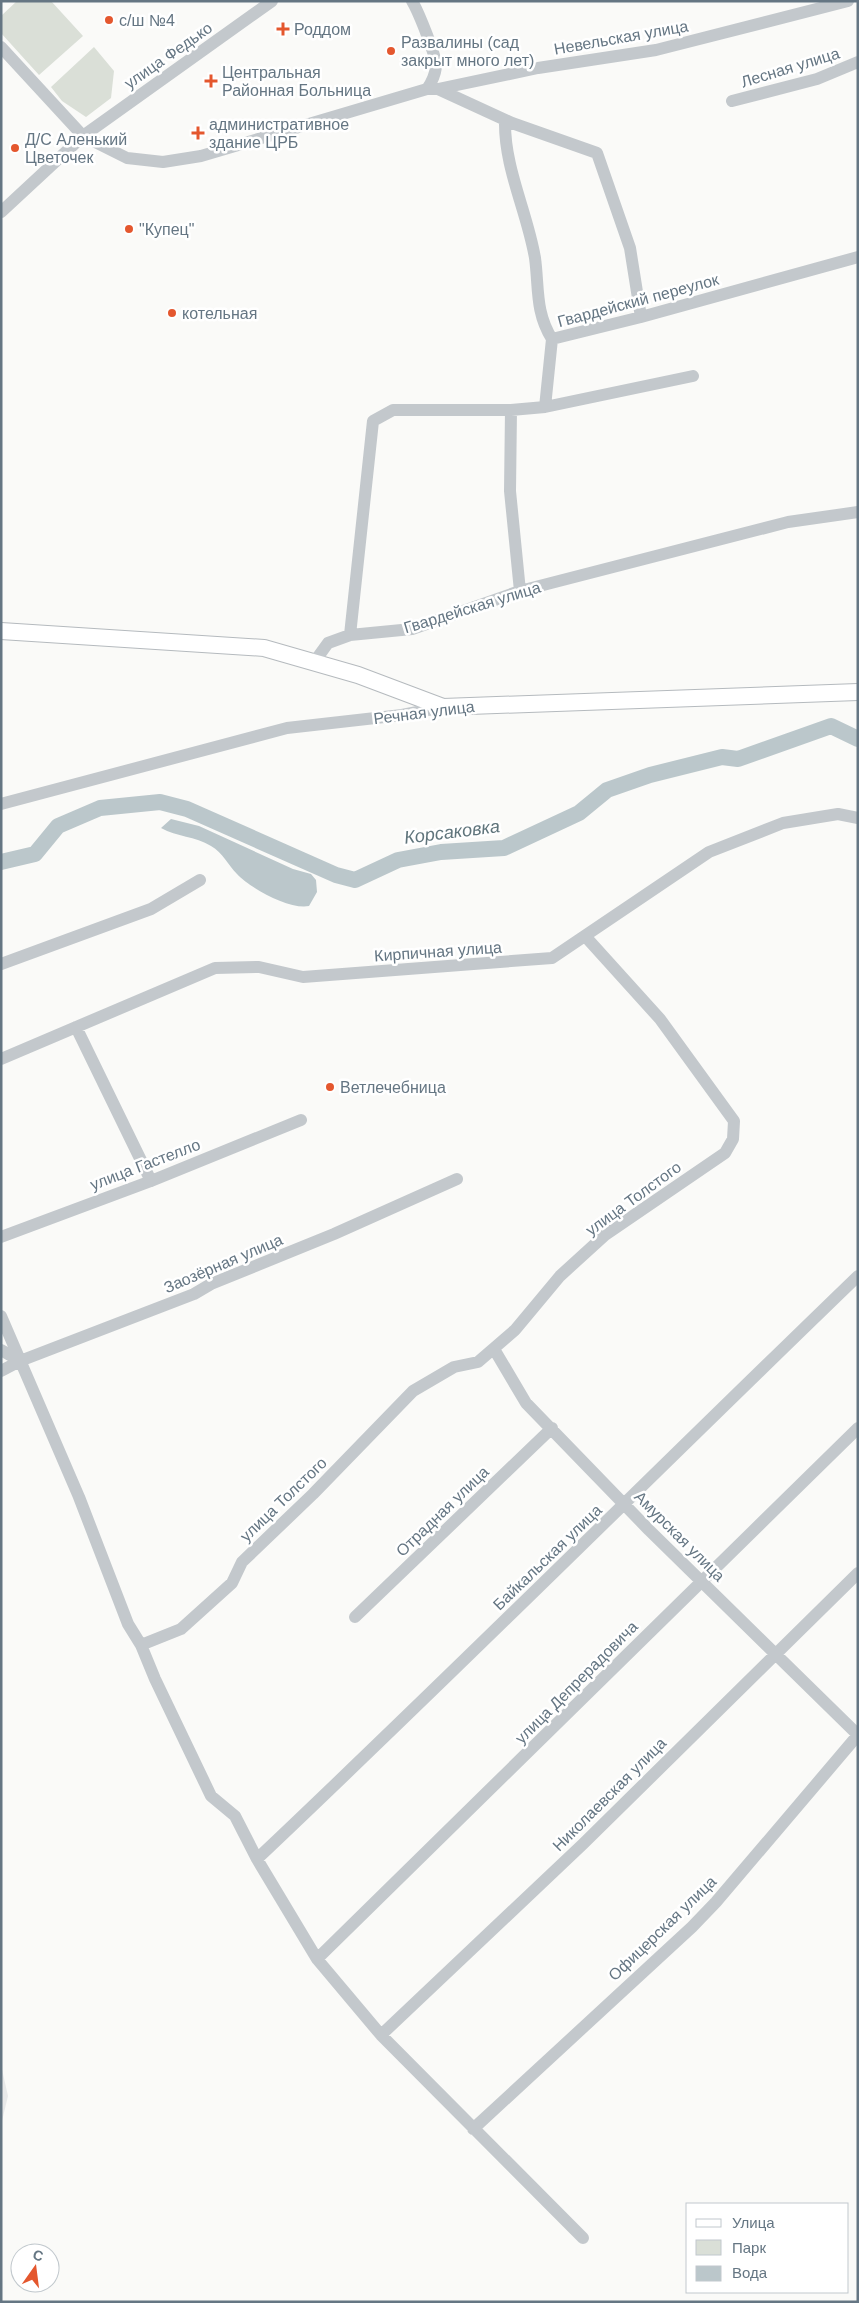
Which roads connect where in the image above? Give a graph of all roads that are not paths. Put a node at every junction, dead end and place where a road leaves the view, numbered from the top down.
1 (272, 1) edge
2 (412, 1) edge
3 (848, 1) edge
4 (1, 47) edge
5 (858, 62) edge
6 (433, 89) junction
7 (732, 101) dead end
8 (505, 120) junction
9 (83, 136) junction
10 (1, 212) edge
11 (858, 257) edge
12 (641, 317) junction
13 (552, 339) junction
14 (693, 376) dead end
15 (545, 407) junction
16 (511, 410) junction
17 (858, 512) edge
18 (520, 591) junction
19 (1, 631) edge
20 (350, 635) junction
21 (315, 661) junction
22 (858, 692) edge
23 (444, 707) junction
24 (1, 804) edge
25 (858, 818) edge
26 (200, 880) dead end
27 (585, 936) junction
28 (1, 964) edge
29 (76, 1027) junction
30 (1, 1059) edge
31 (301, 1120) dead end
32 (456, 1179) dead end
33 (151, 1181) junction
34 (1, 1237) edge
35 (858, 1276) edge
36 (1, 1316) edge
37 (494, 1349) junction
38 (1, 1350) edge
39 (20, 1361) junction
40 (1, 1371) edge
41 (552, 1428) junction
42 (858, 1428) edge
43 (626, 1503) junction
44 (858, 1573) edge
45 (702, 1580) junction
46 (355, 1617) dead end
47 (142, 1645) junction
48 (774, 1654) junction
49 (858, 1735) edge
50 (257, 1859) junction
51 (317, 1959) junction
52 (381, 2035) junction
53 (473, 2129) junction
54 (583, 2238) dead end

1 - 9 street, улица Федько
2 - 6 street
3 - 6 street, Невельская улица
4 - 9 street, Невельская улица
5 - 7 street, Лесная улица
6 - 8 street
6 - 9 street, Невельская улица
8 - 12 street
8 - 13 street
9 - 10 street, улица Федько
11 - 12 street, Гвардейский переулок
12 - 13 street, Гвардейский переулок
13 - 15 street, Гвардейский переулок
14 - 15 street
15 - 16 street
16 - 18 street
16 - 20 street
17 - 18 street, Гвардейская улица
18 - 20 street, Гвардейская улица
19 - 21 main road
20 - 21 street, Гвардейская улица
21 - 23 main road
22 - 23 main road, Речная улица
23 - 24 street, Речная улица
25 - 27 street, Кирпичная улица
26 - 28 street
27 - 29 street, Кирпичная улица
27 - 37 street, улица Толстого
29 - 30 street, Кирпичная улица
29 - 33 street
31 - 33 street, улица Гастелло
32 - 39 street, Заозёрная улица
33 - 34 street, улица Гастелло
35 - 43 street, Байкальская улица
36 - 39 street
37 - 41 street, Амурская улица
37 - 47 street, улица Толстого
38 - 39 street
39 - 40 street, Заозёрная улица
39 - 47 street
41 - 43 street, Амурская улица
41 - 46 street, Отрадная улица
42 - 45 street, улица Депрерадовича
43 - 45 street, Амурская улица
43 - 50 street, Байкальская улица
44 - 48 street, Николаевская улица
45 - 48 street, Амурская улица
45 - 51 street, улица Депрерадовича
47 - 50 street
48 - 49 street, Амурская улица
48 - 52 street, Николаевская улица
49 - 53 street, Офицерская улица
50 - 51 street
51 - 52 street
52 - 53 street
53 - 54 street

